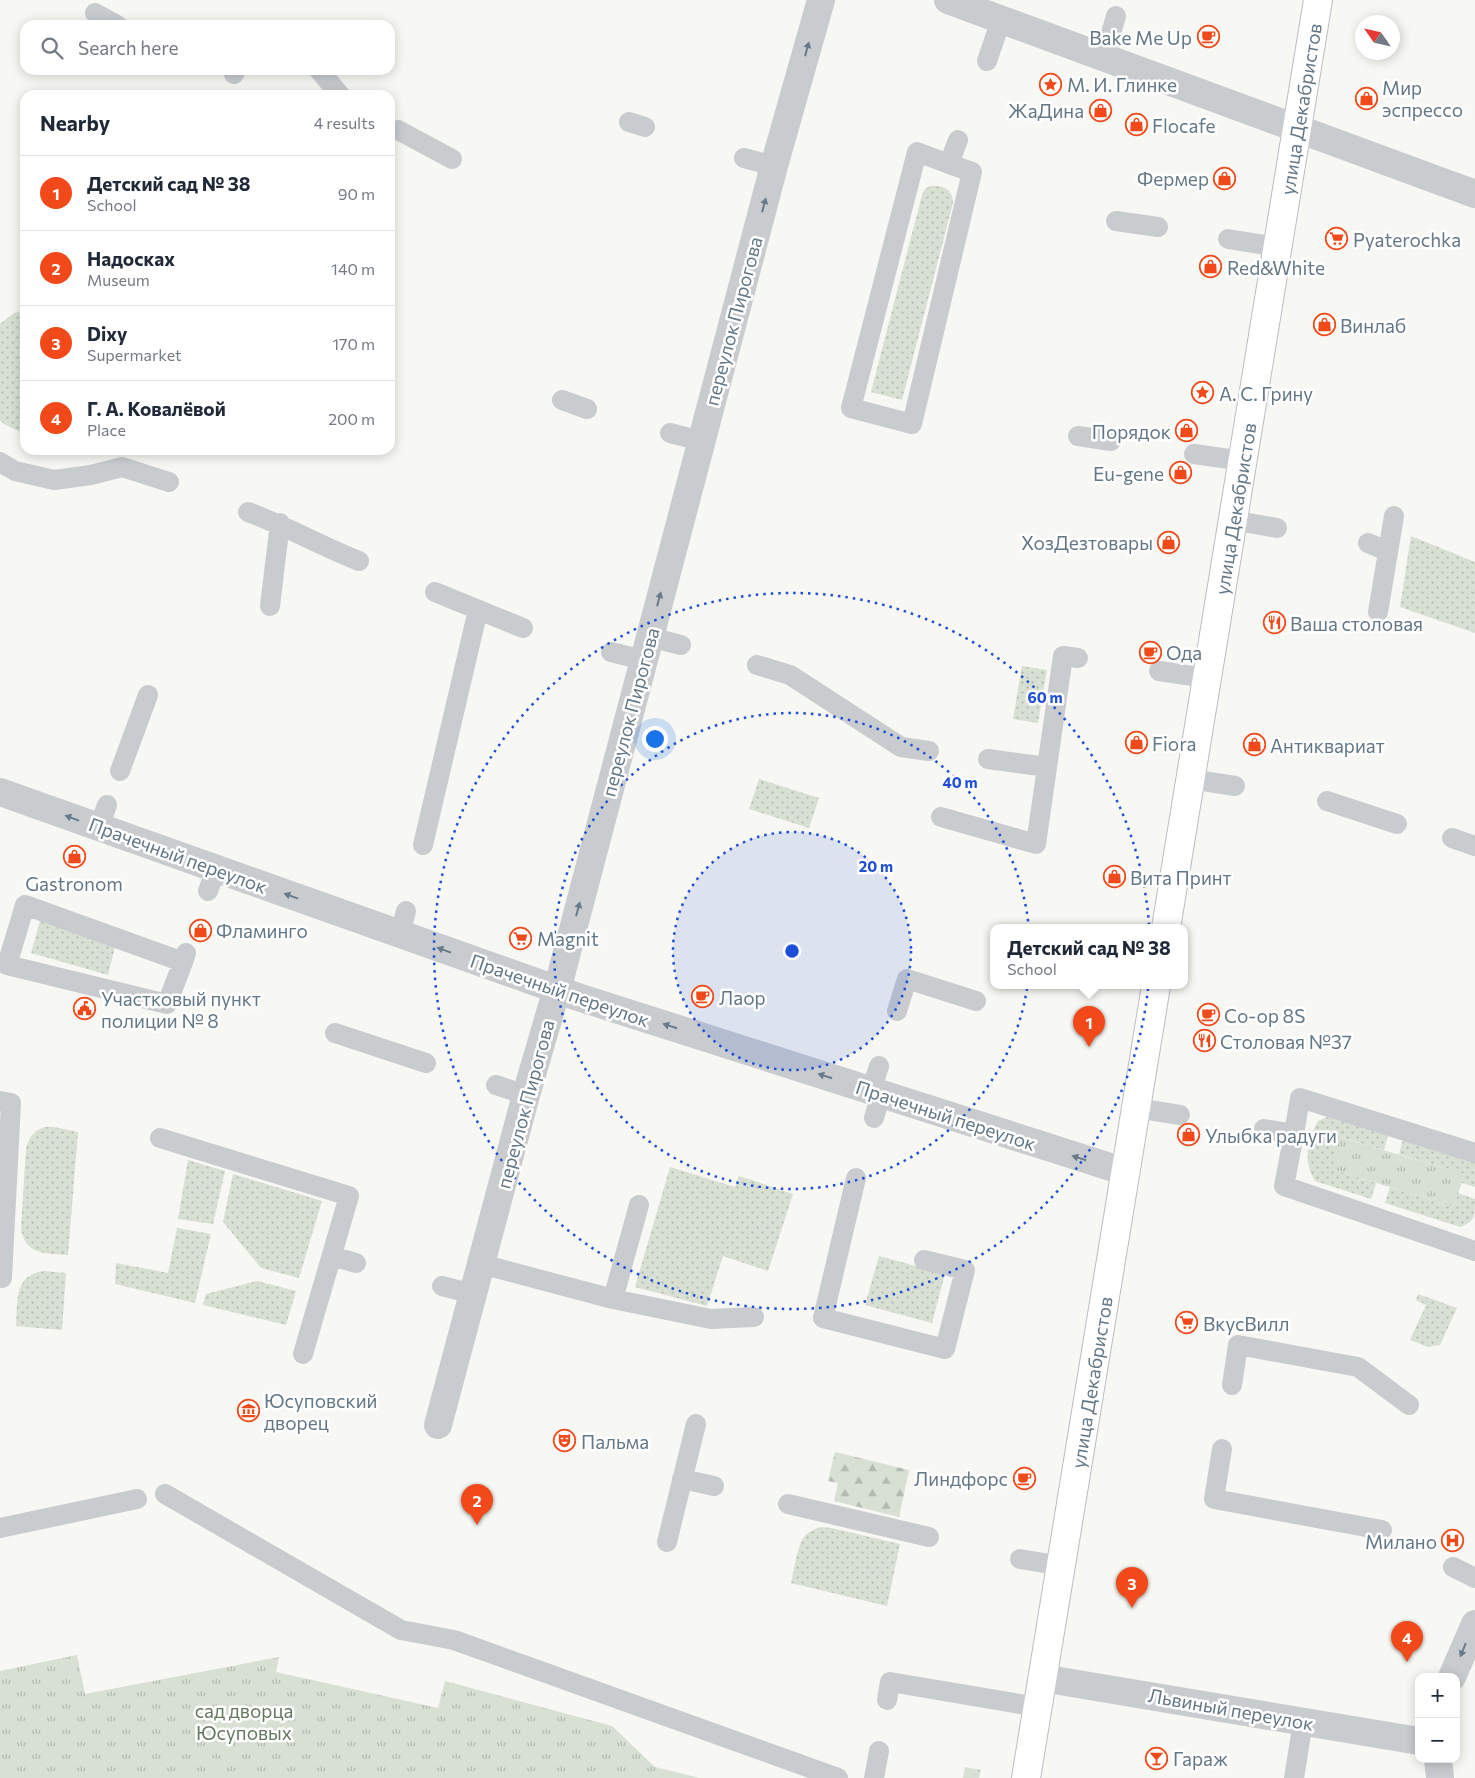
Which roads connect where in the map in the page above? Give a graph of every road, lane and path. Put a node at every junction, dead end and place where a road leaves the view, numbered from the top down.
1 (820, 0) edge
2 (948, 0) edge
3 (1318, 0) edge
4 (95, 13) dead end
5 (1116, 16) dead end
6 (108, 20) edge
7 (1002, 20) junction
8 (1104, 58) junction
9 (987, 61) dead end
10 (323, 75) edge
11 (336, 90) edge
12 (1297, 129) junction
13 (398, 130) dead end
14 (958, 140) dead end
15 (744, 158) dead end
16 (452, 159) dead end
17 (949, 164) junction
18 (774, 166) junction
19 (1475, 194) edge
20 (1116, 221) dead end
21 (1158, 227) dead end
22 (1228, 239) dead end
23 (1278, 247) junction
24 (562, 400) dead end
25 (587, 409) dead end
26 (670, 433) dead end
27 (1078, 436) dead end
28 (701, 441) junction
29 (1111, 441) dead end
30 (1194, 454) dead end
31 (1243, 461) junction
32 (0, 462) edge
33 (169, 482) dead end
34 (248, 512) dead end
35 (1394, 516) dead end
36 (1232, 520) junction
37 (280, 524) junction
38 (1277, 528) dead end
39 (1368, 543) dead end
40 (1387, 551) junction
41 (359, 561) dead end
42 (435, 592) dead end
43 (270, 606) dead end
44 (478, 610) junction
45 (1378, 612) dead end
46 (523, 628) dead end
47 (681, 645) dead end
48 (646, 648) junction
49 (611, 652) dead end
50 (1078, 658) dead end
51 (757, 665) dead end
52 (1159, 670) dead end
53 (1206, 678) junction
54 (148, 695) dead end
55 (929, 751) dead end
56 (988, 759) dead end
57 (1047, 767) junction
58 (120, 771) dead end
59 (1190, 779) junction
60 (1235, 786) dead end
61 (0, 792) edge
62 (1327, 801) dead end
63 (941, 817) dead end
64 (1397, 824) dead end
65 (1452, 838) dead end
66 (423, 845) dead end
67 (1475, 846) edge
68 (1167, 924) edge
69 (184, 957) joint
70 (1156, 989) edge
71 (556, 990) junction
72 (976, 1001) dead end
73 (897, 1011) dead end
74 (335, 1033) dead end
75 (426, 1063) dead end
76 (496, 1085) dead end
77 (526, 1094) junction
78 (0, 1101) edge
79 (1136, 1108) junction
80 (1180, 1115) dead end
81 (1264, 1129) dead end
82 (1294, 1134) junction
83 (160, 1138) dead end
84 (1475, 1153) edge
85 (1126, 1172) junction
86 (856, 1178) dead end
87 (638, 1205) dead end
88 (1475, 1251) edge
89 (332, 1256) junction
90 (924, 1260) dead end
91 (356, 1263) dead end
92 (481, 1264) junction
93 (2, 1278) dead end
94 (442, 1286) dead end
95 (473, 1294) junction
96 (614, 1299) junction
97 (754, 1317) dead end
98 (303, 1354) dead end
99 (1232, 1385) dead end
100 (1409, 1404) dead end
101 (696, 1424) dead end
102 (438, 1425) dead end
103 (1222, 1448) dead end
104 (682, 1479) junction
105 (714, 1486) dead end
106 (165, 1494) dead end
107 (137, 1499) dead end
108 (788, 1504) dead end
109 (0, 1528) edge
110 (1382, 1530) dead end
111 (929, 1537) dead end
112 (666, 1542) dead end
113 (1020, 1559) dead end
114 (1062, 1566) junction
115 (1453, 1567) dead end
116 (1475, 1578) edge
117 (1475, 1624) edge
118 (1454, 1673) edge
119 (1042, 1678) junction
120 (887, 1700) dead end
121 (1038, 1707) junction
122 (1303, 1722) junction
123 (1415, 1740) edge
124 (879, 1751) dead end
125 (1438, 1763) edge
126 (838, 1778) edge
127 (874, 1778) edge
128 (1026, 1778) edge
129 (1294, 1778) edge
130 (1440, 1778) edge

18 -> 1 street, переулок Пирогова
2 - 7 street
3 - 12 main road, улица Декабристов
4 - 6 lane
5 - 8 lane
7 - 8 street
7 - 9 lane
8 - 12 street
10 - 11 lane
12 - 19 street
12 - 23 main road, улица Декабристов
13 - 16 lane
14 - 17 lane
15 - 18 lane
17 - 17 lane
28 -> 18 street, переулок Пирогова
20 - 21 lane
22 - 23 lane
23 - 31 main road, улица Декабристов
24 - 25 lane
26 - 28 lane
27 - 29 lane
48 -> 28 street, переулок Пирогова
30 - 31 lane
31 - 36 main road, улица Декабристов
32 - 33 lane
34 - 37 lane
35 - 40 lane
36 - 38 lane
36 - 53 main road, улица Декабристов
37 - 41 lane
37 - 43 lane
39 - 40 lane
40 - 45 lane
42 - 44 lane
44 - 46 lane
44 - 66 lane
47 - 48 lane
48 - 49 lane
71 -> 48 street, переулок Пирогова
50 - 57 lane
51 - 55 lane
52 - 53 lane
53 - 59 main road, улица Декабристов
54 - 58 lane
56 - 57 lane
57 - 63 lane
59 - 60 lane
59 - 68 main road, улица Декабристов
71 -> 61 street, Прачечный переулок
62 - 64 lane
65 - 67 lane
69 - 69 lane
70 - 79 main road, улица Декабристов
71 - 77 street, переулок Пирогова
85 -> 71 street, Прачечный переулок
72 - 73 lane
74 - 75 lane
76 - 77 lane
77 - 92 street, переулок Пирогова
78 - 93 lane
79 - 80 lane
79 - 85 main road, улица Декабристов
81 - 82 lane
82 - 84 lane
82 - 88 lane
83 - 89 lane
85 - 114 main road, улица Декабристов
86 - 90 lane
87 - 96 lane
89 - 91 lane
89 - 98 lane
92 - 95 street, переулок Пирогова
92 - 96 lane
94 - 95 lane
95 - 102 street, переулок Пирогова
96 - 97 lane
99 - 100 lane
101 - 104 lane
103 - 110 lane
104 - 105 lane
104 - 112 lane
106 - 126 lane
107 - 109 lane
108 - 111 lane
113 - 114 lane
114 - 119 main road, улица Декабристов
115 - 116 lane
117 -> 118 street
119 - 121 main road, улица Декабристов
119 - 122 street, Львиный переулок
120 - 121 lane
121 - 128 main road, улица Декабристов
122 - 123 street, Львиный переулок
122 - 129 lane
124 - 127 lane
125 - 130 street

